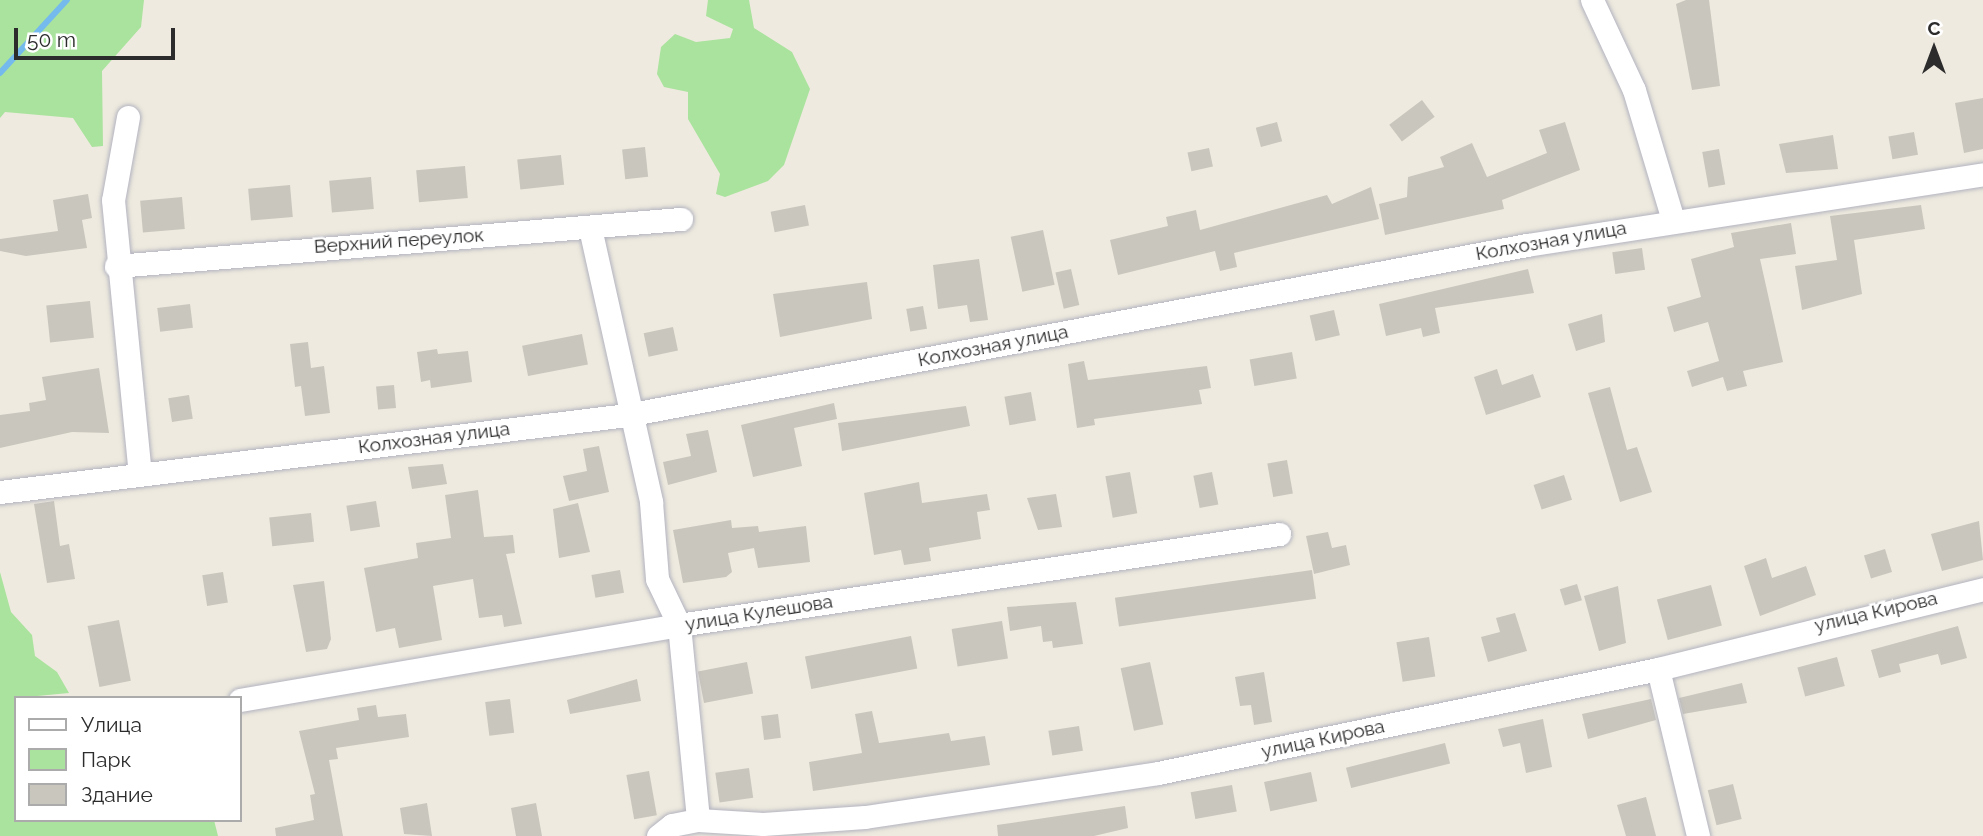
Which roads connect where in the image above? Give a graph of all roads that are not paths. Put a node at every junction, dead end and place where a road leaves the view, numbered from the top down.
1 (1592, 0) edge
2 (128, 117) dead end
3 (1983, 174) edge
4 (681, 219) dead end
5 (1673, 220) junction
6 (590, 228) junction
7 (116, 266) junction
8 (627, 415) junction
9 (139, 473) junction
10 (0, 492) edge
11 (1279, 534) dead end
12 (1983, 589) edge
13 (679, 625) junction
14 (1658, 669) junction
15 (242, 700) edge
16 (698, 820) junction
17 (659, 836) edge
18 (1698, 836) edge

1 - 5 street
2 - 7 street
3 - 5 street, Колхозная улица
4 - 6 street, Верхний переулок
5 - 8 street, Колхозная улица
6 - 7 street, Верхний переулок
6 - 8 street
7 - 9 street
8 - 9 street, Колхозная улица
8 - 13 street
9 - 10 street, Колхозная улица
11 - 13 street, улица Кулешова
12 - 14 street, улица Кирова
13 - 15 street, улица Кулешова
13 - 16 street
14 - 16 street, улица Кирова
14 - 18 street
16 - 17 street, улица Кирова

